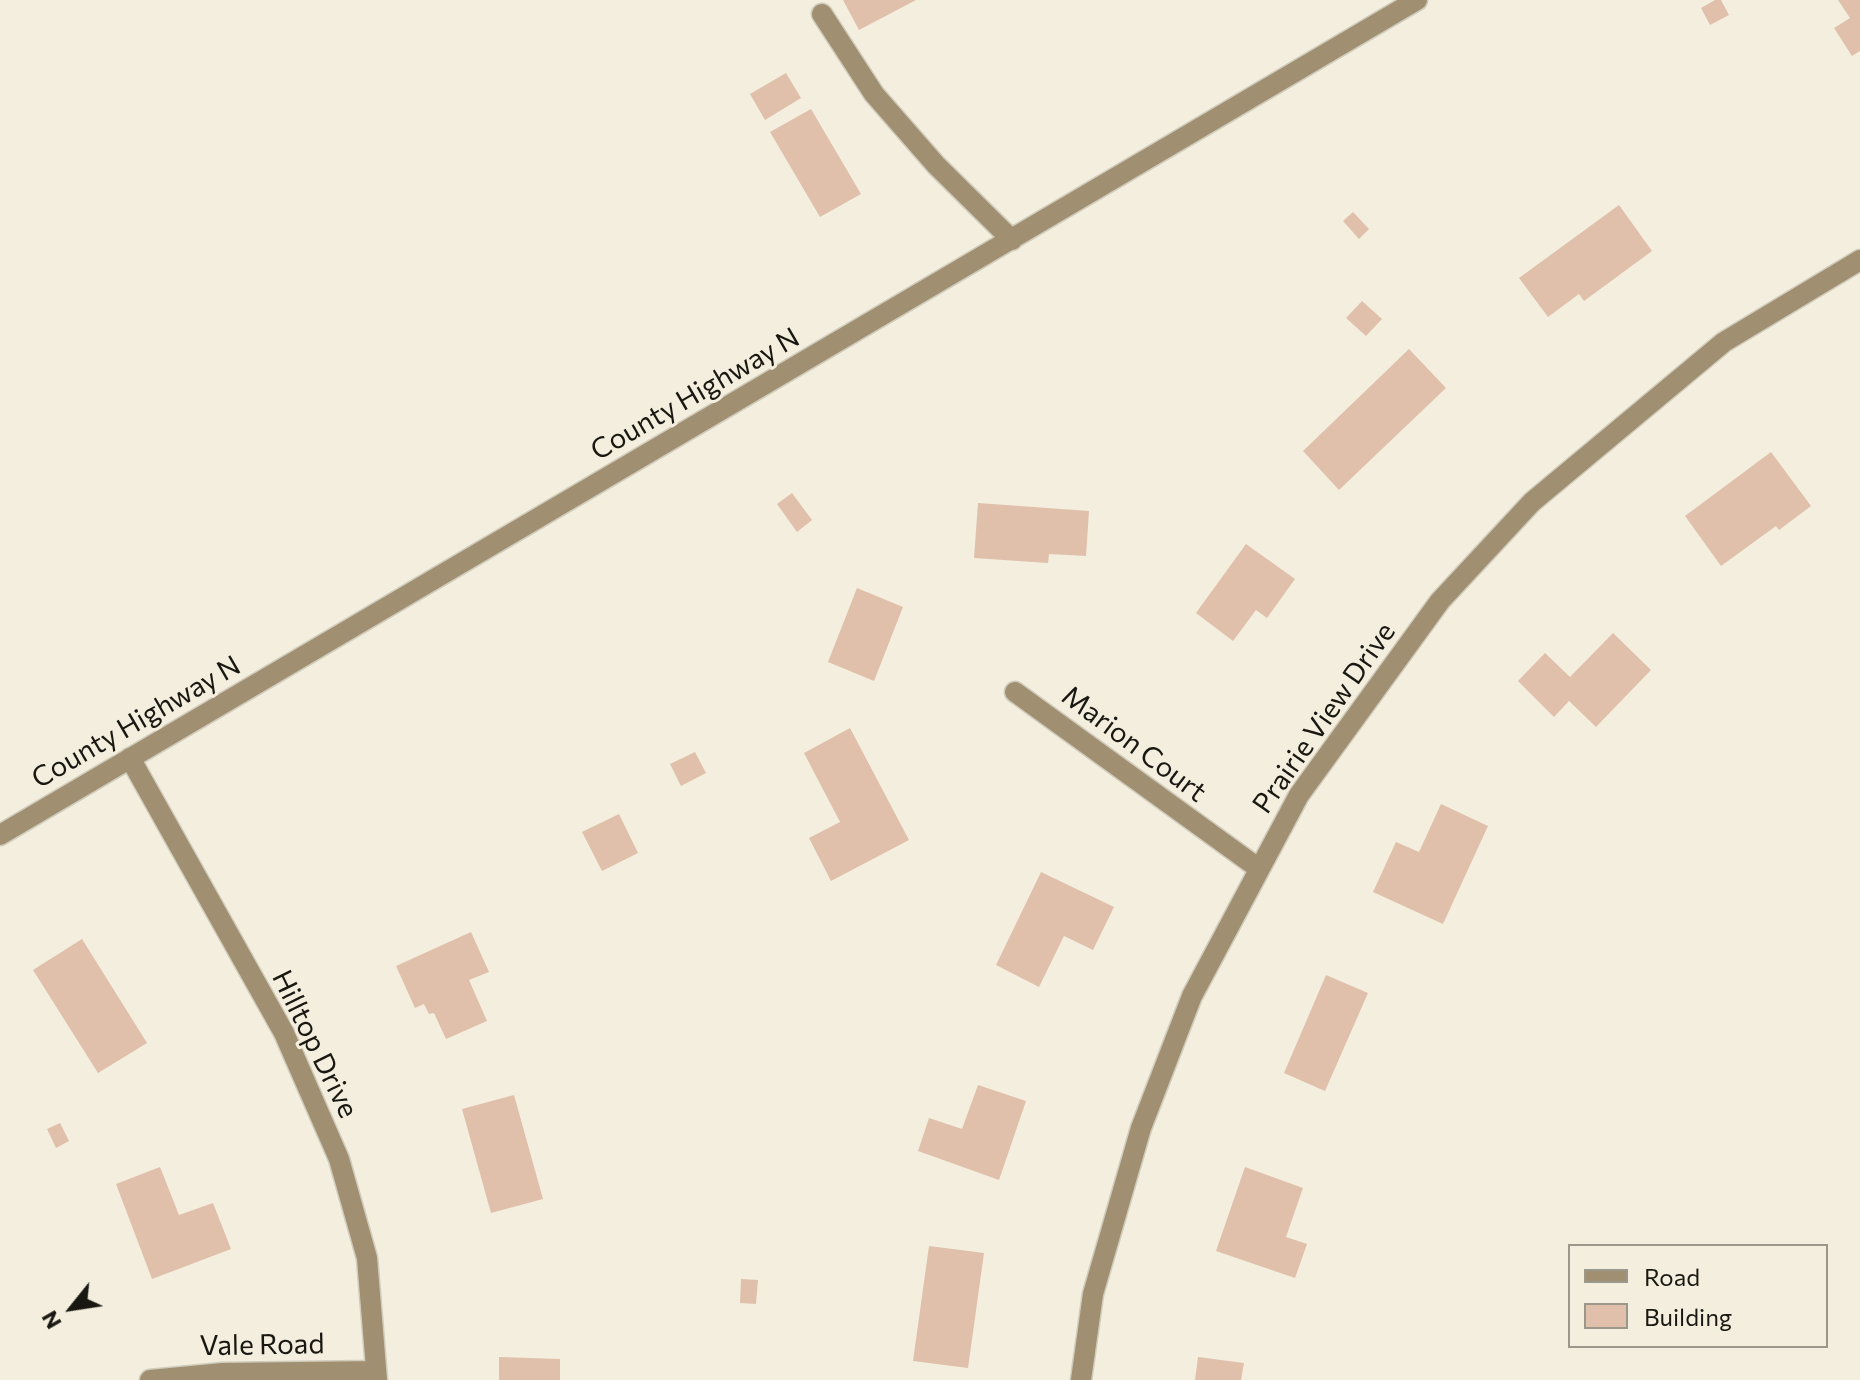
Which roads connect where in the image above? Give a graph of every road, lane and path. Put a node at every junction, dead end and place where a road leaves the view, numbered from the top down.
1 (1417, 0) edge
2 (822, 14) dead end
3 (1012, 240) junction
4 (1860, 260) edge
5 (1015, 692) dead end
6 (130, 758) junction
7 (0, 835) edge
8 (1258, 868) junction
9 (376, 1375) edge
10 (150, 1380) edge
11 (1081, 1380) edge

1 - 3 street, County Highway N
2 - 3 street
3 - 6 street, County Highway N
4 - 8 street, Prairie View Drive
5 - 8 street, Marion Court
6 - 7 street, County Highway N
6 - 9 street, Hilltop Drive
8 - 11 street, Prairie View Drive
9 - 10 street, Vale Road

